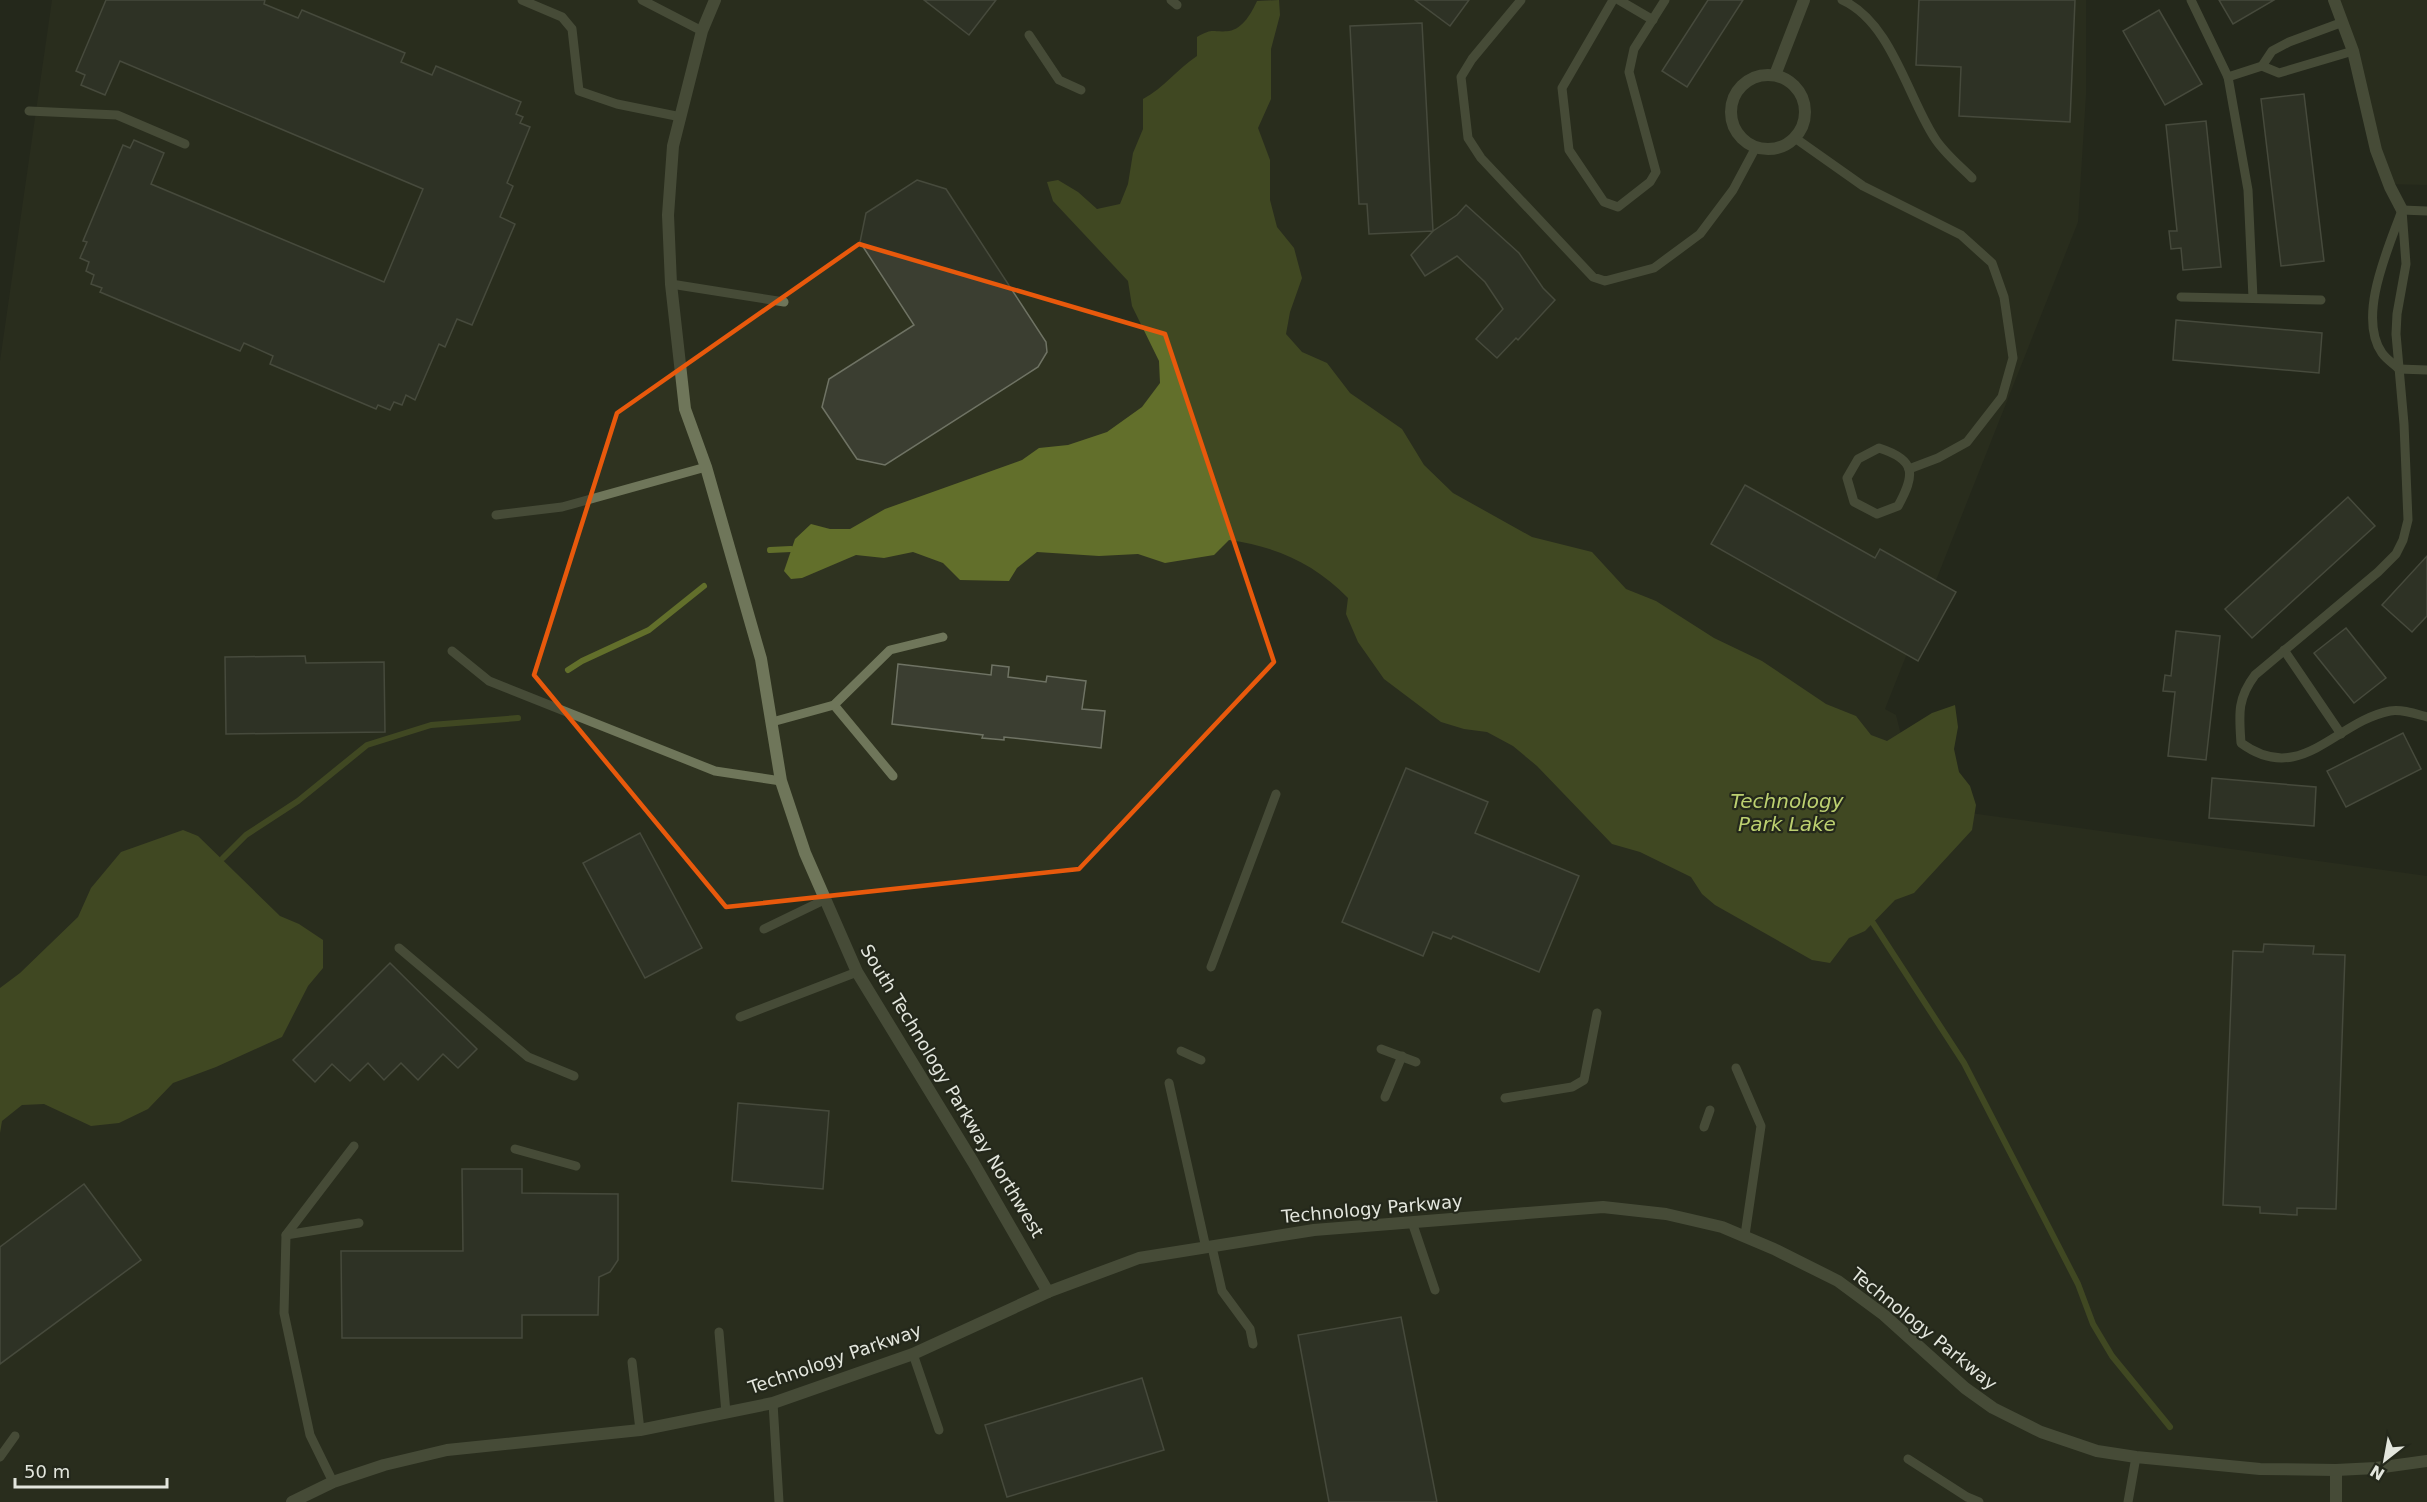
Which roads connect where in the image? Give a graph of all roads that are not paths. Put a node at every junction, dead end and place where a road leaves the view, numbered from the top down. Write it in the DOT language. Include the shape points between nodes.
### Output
graph roads {
  1 [pos="522,0"];
  2 [pos="642,0"];
  3 [pos="715,0"];
  4 [pos="1521,0"];
  5 [pos="1612,0"];
  6 [pos="1619,0"];
  7 [pos="1665,0"];
  8 [pos="1804,0"];
  9 [pos="1842,0"];
  10 [pos="2191,0"];
  11 [pos="2334,0"];
  12 [pos="1653,20"];
  13 [pos="2343,22"];
  14 [pos="702,31"];
  15 [pos="1029,35"];
  16 [pos="2353,51"];
  17 [pos="2262,66"];
  18 [pos="1775,75"];
  19 [pos="2228,76"];
  20 [pos="1082,90"];
  21 [pos="29,111"];
  22 [pos="681,117"];
  23 [pos="1795,138"];
  24 [pos="185,144"];
  25 [pos="1756,147"];
  26 [pos="1972,177"];
  27 [pos="2402,210"];
  28 [pos="2427,211"];
  29 [pos="671,284"];
  30 [pos="2181,297"];
  31 [pos="2253,298"];
  32 [pos="2321,300"];
  33 [pos="784,302"];
  34 [pos="2399,369"];
  35 [pos="2427,370"];
  36 [pos="706,467"];
  37 [pos="1909,469"];
  38 [pos="496,515"];
  39 [pos="943,637"];
  40 [pos="2284,650"];
  41 [pos="452,651"];
  42 [pos="834,705"];
  43 [pos="2427,717"];
  44 [pos="772,722"];
  45 [pos="2341,734"];
  46 [pos="893,776"];
  47 [pos="781,781"];
  48 [pos="1276,794"];
  49 [pos="824,900"];
  50 [pos="764,929"];
  51 [pos="399,948"];
  52 [pos="1211,967"];
  53 [pos="857,972"];
  54 [pos="1597,1013"];
  55 [pos="740,1017"];
  56 [pos="1381,1049"];
  57 [pos="1181,1052"];
  58 [pos="1402,1056"];
  59 [pos="1201,1060"];
  60 [pos="1416,1062"];
  61 [pos="1736,1068"];
  62 [pos="574,1076"];
  63 [pos="1169,1083"];
  64 [pos="1385,1097"];
  65 [pos="1505,1098"];
  66 [pos="1710,1110"];
  67 [pos="1704,1127"];
  68 [pos="354,1146"];
  69 [pos="514,1149"];
  70 [pos="576,1166"];
  71 [pos="1412,1222"];
  72 [pos="359,1223"];
  73 [pos="286,1235"];
  74 [pos="1745,1235"];
  75 [pos="1209,1247"];
  76 [pos="1435,1290"];
  77 [pos="1048,1292"];
  78 [pos="719,1332"];
  79 [pos="1253,1344"];
  80 [pos="913,1354"];
  81 [pos="632,1362"];
  82 [pos="773,1403"];
  83 [pos="726,1413"];
  84 [pos="640,1430"];
  85 [pos="939,1430"];
  86 [pos="15,1436"];
  87 [pos="0,1457"];
  88 [pos="2136,1457"];
  89 [pos="1908,1459"];
  90 [pos="2427,1461"];
  91 [pos="2336,1470"];
  92 [pos="333,1482"];
  93 [pos="292,1502"];
  94 [pos="779,1502"];
  95 [pos="1979,1502"];
  96 [pos="2128,1502"];
  97 [pos="2336,1502"];
  1 -- 22 [label="lane" via="562,17 572,29 579,91 617,104"];
  2 -- 14 [label="lane"];
  3 -- 14 [label="street, South Technology Parkway Northwest"];
  4 -- 25 [label="lane" via="1461,77 1468,138 1481,158 1593,276 1605,281 1654,268 1700,234 1734,190"];
  5 -- 12 [label="lane" via="1562,88 1569,150 1604,202 1618,207 1650,182 1656,172 1629,72 1634,49"];
  6 -- 12 [label="lane"];
  7 -- 12 [label="lane"];
  8 -- 18 [label="street"];
  9 -- 26 [label="lane" via="1866,18 1886,43 1934,138"];
  10 -- 19 [label="lane"];
  11 -- 13 [label="street"];
  13 -- 16 [label="street"];
  13 -- 17 [label="lane" via="2272,51"];
  14 -- 22 [label="street, South Technology Parkway Northwest"];
  15 -- 20 [label="lane" via="1059,80"];
  16 -- 17 [label="lane" via="2279,73"];
  16 -- 27 [label="street" via="2376,150"];
  17 -- 19 [label="lane"];
  18 -- 23 [label="street" via="1790,81 1801,93 1806,108"];
  18 -- 25 [label="street" via="1756,76 1741,86 1732,102 1732,121 1741,137"];
  19 -- 31 [label="lane" via="2248,190"];
  21 -- 24 [label="lane" via="117,115"];
  22 -- 29 [label="street, South Technology Parkway Northwest" via="673,146 668,215"];
  23 -- 25 [label="street" via="1784,146"];
  23 -- 37 [label="lane" via="1863,186 1961,235 1992,263 2004,297 2013,358 2002,397 1967,442"];
  27 -- 28 [label="lane"];
  27 -- 34 [label="lane" via="2406,264 2397,314"];
  27 -- 34 [label="lane" via="2386,253 2372,316 2382,353"];
  29 -- 33 [label="lane"];
  29 -- 36 [label="street, South Technology Parkway Northwest" via="685,409"];
  30 -- 31 [label="lane"];
  31 -- 32 [label="lane"];
  34 -- 35 [label="lane"];
  34 -- 40 [label="lane" via="2408,520 2403,540 2396,554 2378,572"];
  36 -- 38 [label="lane" via="562,507"];
  36 -- 44 [label="street, South Technology Parkway Northwest" via="761,659"];
  37 -- 37 [label="lane" via="1896,453 1878,448 1858,459 1847,478 1854,502 1877,514 1898,506 1910,483"];
  39 -- 42 [label="lane" via="890,650"];
  40 -- 45 [label="lane"];
  40 -- 45 [label="lane" via="2245,688 2239,704 2241,743 2255,754 2301,757"];
  41 -- 47 [label="lane" via="489,681 715,771"];
  42 -- 44 [label="lane"];
  42 -- 46 [label="lane"];
  43 -- 45 [label="lane" via="2391,710"];
  44 -- 47 [label="street, South Technology Parkway Northwest"];
  47 -- 49 [label="street, South Technology Parkway Northwest"];
  48 -- 52 [label="lane"];
  49 -- 50 [label="lane"];
  49 -- 53 [label="street, South Technology Parkway Northwest"];
  51 -- 62 [label="lane" via="528,1057"];
  53 -- 55 [label="lane"];
  53 -- 77 [label="street, South Technology Parkway Northwest" via="974,1162"];
  54 -- 65 [label="lane" via="1584,1080 1572,1087"];
  56 -- 58 [label="lane"];
  57 -- 59 [label="lane"];
  58 -- 60 [label="lane"];
  58 -- 64 [label="lane"];
  61 -- 74 [label="lane" via="1761,1126"];
  63 -- 75 [label="lane"];
  66 -- 67 [label="lane"];
  68 -- 73 [label="lane"];
  69 -- 70 [label="lane"];
  71 -- 74 [label="street, Technology Parkway" via="1603,1207 1666,1214"];
  71 -- 75 [label="street, Technology Parkway" via="1314,1230"];
  71 -- 76 [label="lane"];
  72 -- 73 [label="lane"];
  73 -- 92 [label="lane" via="284,1312 310,1435"];
  74 -- 88 [label="street, Technology Parkway" via="1838,1281 1993,1408 2041,1432 2097,1451"];
  75 -- 77 [label="street, Technology Parkway" via="1139,1258"];
  75 -- 79 [label="lane" via="1222,1291 1250,1329"];
  77 -- 80 [label="street, Technology Parkway"];
  78 -- 83 [label="lane"];
  80 -- 82 [label="street, Technology Parkway"];
  80 -- 85 [label="lane"];
  81 -- 84 [label="lane"];
  82 -- 83 [label="street, Technology Parkway"];
  82 -- 94 [label="lane"];
  83 -- 84 [label="street, Technology Parkway"];
  84 -- 92 [label="street, Technology Parkway" via="447,1450"];
  86 -- 87 [label="lane"];
  88 -- 91 [label="street, Technology Parkway" via="2260,1469"];
  88 -- 96 [label="lane"];
  89 -- 95 [label="lane"];
  90 -- 91 [label="street, Technology Parkway"];
  91 -- 97 [label="street"];
  92 -- 93 [label="street, Technology Parkway"];
}
